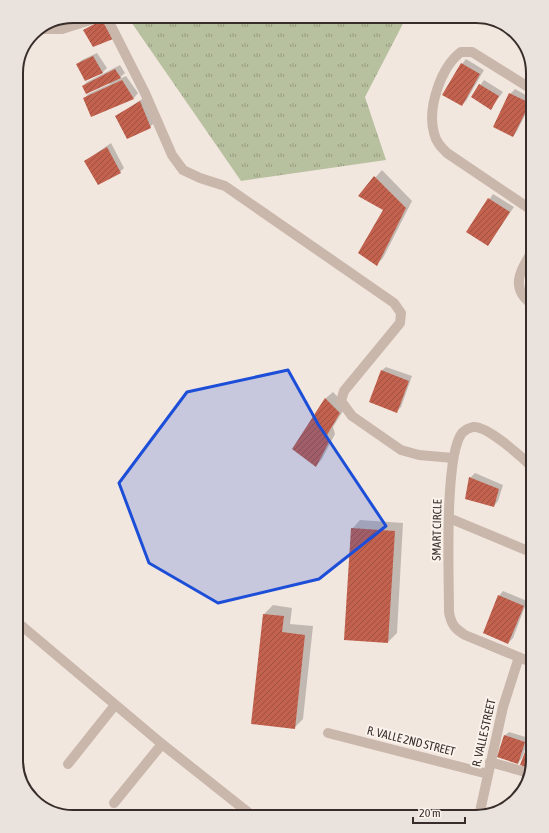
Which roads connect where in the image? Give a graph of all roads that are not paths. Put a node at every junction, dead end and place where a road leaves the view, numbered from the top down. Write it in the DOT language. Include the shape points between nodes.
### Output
graph roads {
  1 [pos="81,23"];
  2 [pos="110,23"];
  3 [pos="50,29"];
  4 [pos="526,86"];
  5 [pos="526,205"];
  6 [pos="526,261"];
  7 [pos="526,300"];
  8 [pos="453,458"];
  9 [pos="526,461"];
  10 [pos="449,518"];
  11 [pos="526,549"];
  12 [pos="23,627"];
  13 [pos="519,657"];
  14 [pos="526,660"];
  15 [pos="115,705"];
  16 [pos="328,733"];
  17 [pos="162,744"];
  18 [pos="490,762"];
  19 [pos="68,764"];
  20 [pos="524,773"];
  21 [pos="488,774"];
  22 [pos="114,803"];
  23 [pos="245,810"];
  24 [pos="480,810"];
  1 -- 3 [label="street" via="62,29"];
  2 -- 8 [label="street" via="172,155 183,170 225,186 394,303 401,313 400,323 344,391 341,401 352,416 401,450 419,455"];
  4 -- 5 [label="street" via="472,52 461,52 454,57 437,87 432,114 434,132 439,145 447,153"];
  6 -- 7 [label="street" via="522,268 519,290"];
  8 -- 9 [label="street, SMART CIRCLE" via="461,434 477,427"];
  8 -- 10 [label="street, SMART CIRCLE"];
  10 -- 11 [label="street"];
  10 -- 13 [label="street, SMART CIRCLE" via="451,623 465,635"];
  12 -- 15 [label="street"];
  13 -- 14 [label="street, SMART CIRCLE"];
  13 -- 18 [label="street, R. VALLE STREET" via="503,707"];
  15 -- 17 [label="street"];
  15 -- 19 [label="street"];
  16 -- 21 [label="street, R. VALLE 2ND STREET"];
  17 -- 22 [label="street"];
  17 -- 23 [label="street"];
  18 -- 20 [label="street"];
  18 -- 21 [label="street, R. VALLE STREET"];
  21 -- 24 [label="street, R. VALLE STREET"];
}
